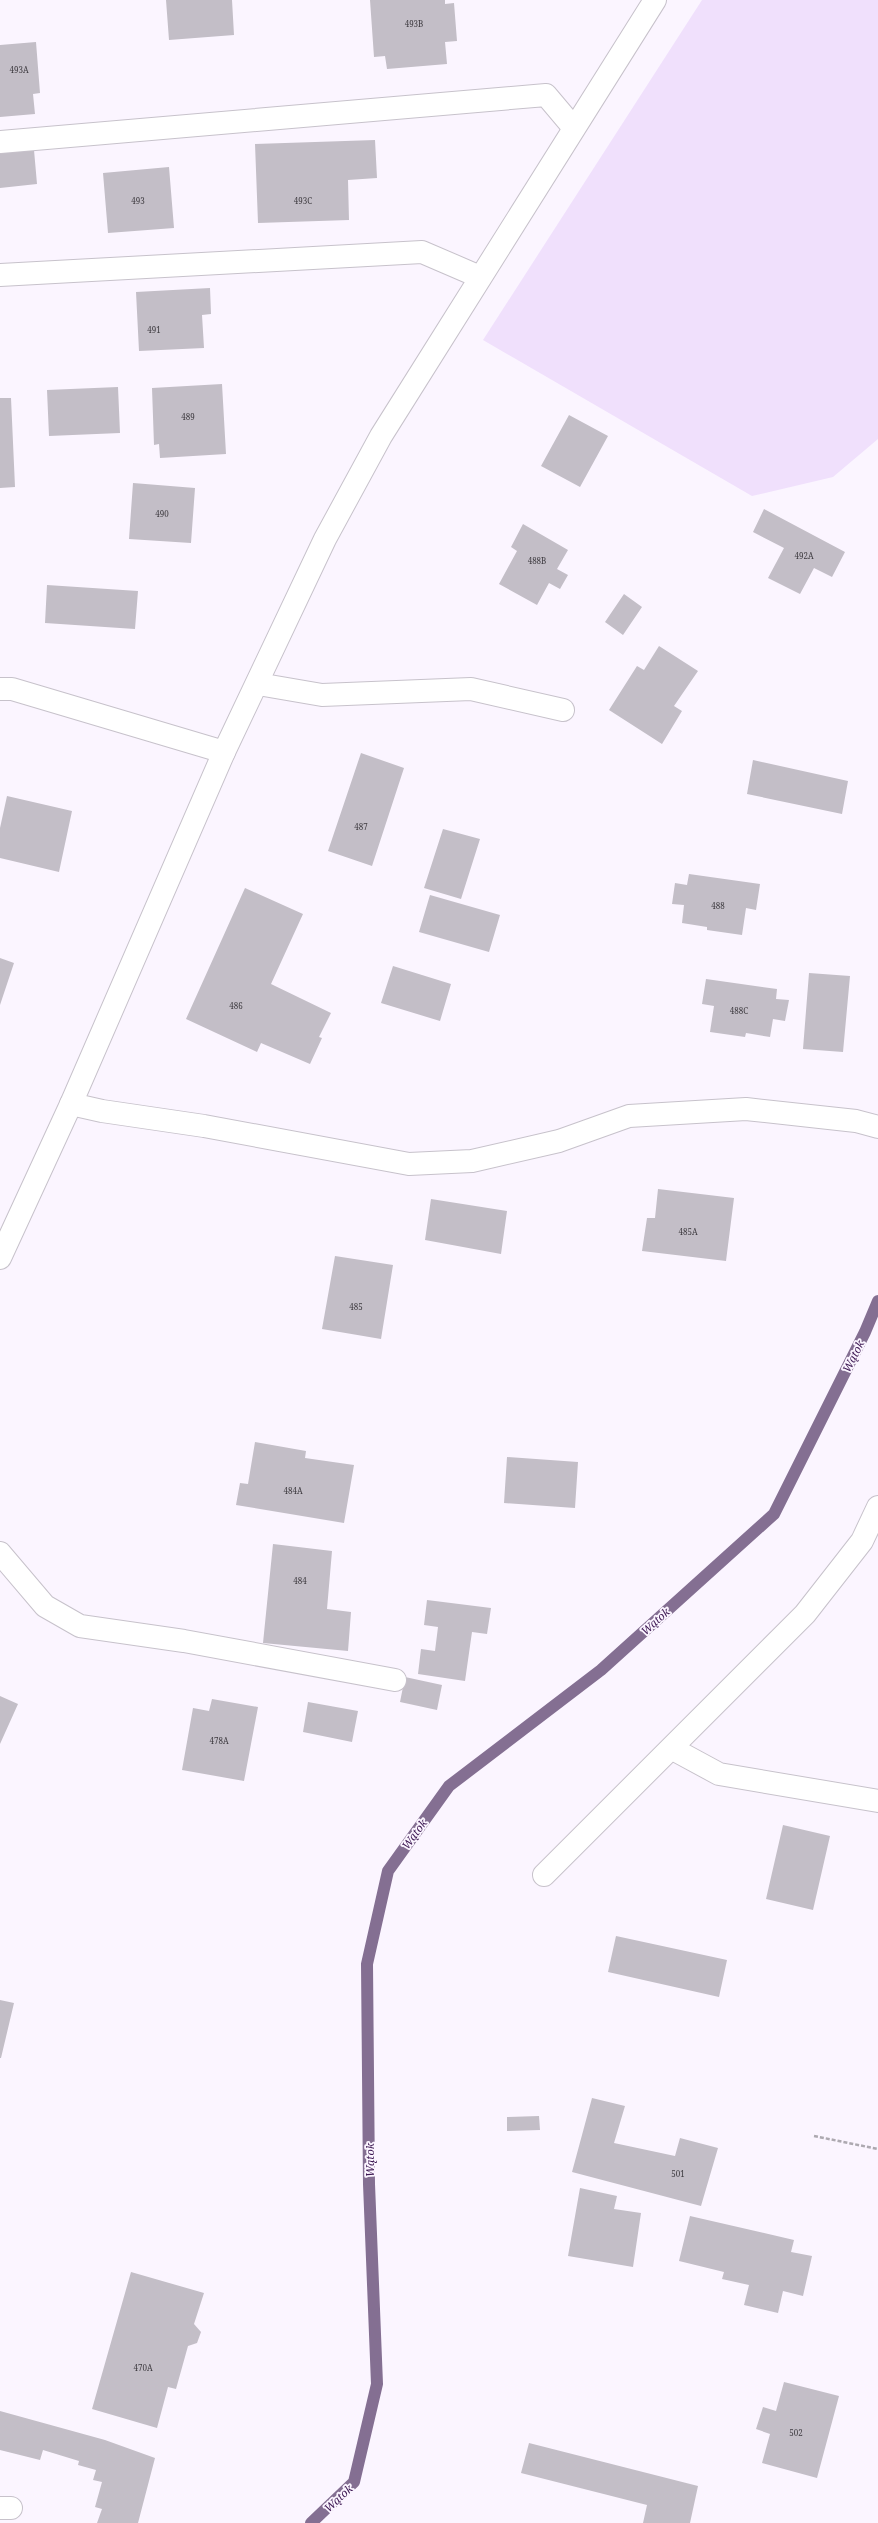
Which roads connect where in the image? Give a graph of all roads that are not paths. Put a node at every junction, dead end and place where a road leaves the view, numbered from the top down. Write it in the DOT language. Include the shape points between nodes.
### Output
graph roads {
  1 [pos="655,0"];
  2 [pos="573,127"];
  3 [pos="0,142"];
  4 [pos="0,275"];
  5 [pos="480,277"];
  6 [pos="258,684"];
  7 [pos="0,689"];
  8 [pos="563,710"];
  9 [pos="224,752"];
  10 [pos="71,1104"];
  11 [pos="873,1126"];
  12 [pos="0,1258"];
  13 [pos="878,1507"];
  14 [pos="0,1553"];
  15 [pos="395,1680"];
  16 [pos="671,1748"];
  17 [pos="878,1801"];
  18 [pos="544,1875"];
  1 -- 2 [label="street"];
  2 -- 3 [label="street" via="546,96"];
  2 -- 5 [label="street"];
  4 -- 5 [label="street" via="422,252"];
  5 -- 6 [label="street" via="381,436 325,540"];
  6 -- 8 [label="street" via="322,694 471,689"];
  6 -- 9 [label="street"];
  7 -- 9 [label="street" via="12,689"];
  9 -- 10 [label="street"];
  10 -- 11 [label="street" via="102,1112 204,1126 409,1164 472,1162 559,1141 629,1116 746,1109"];
  10 -- 12 [label="street"];
  13 -- 16 [label="street" via="862,1541 804,1614"];
  14 -- 15 [label="street" via="45,1606 80,1626 184,1641"];
  16 -- 17 [label="street" via="719,1774"];
  16 -- 18 [label="street"];
}
